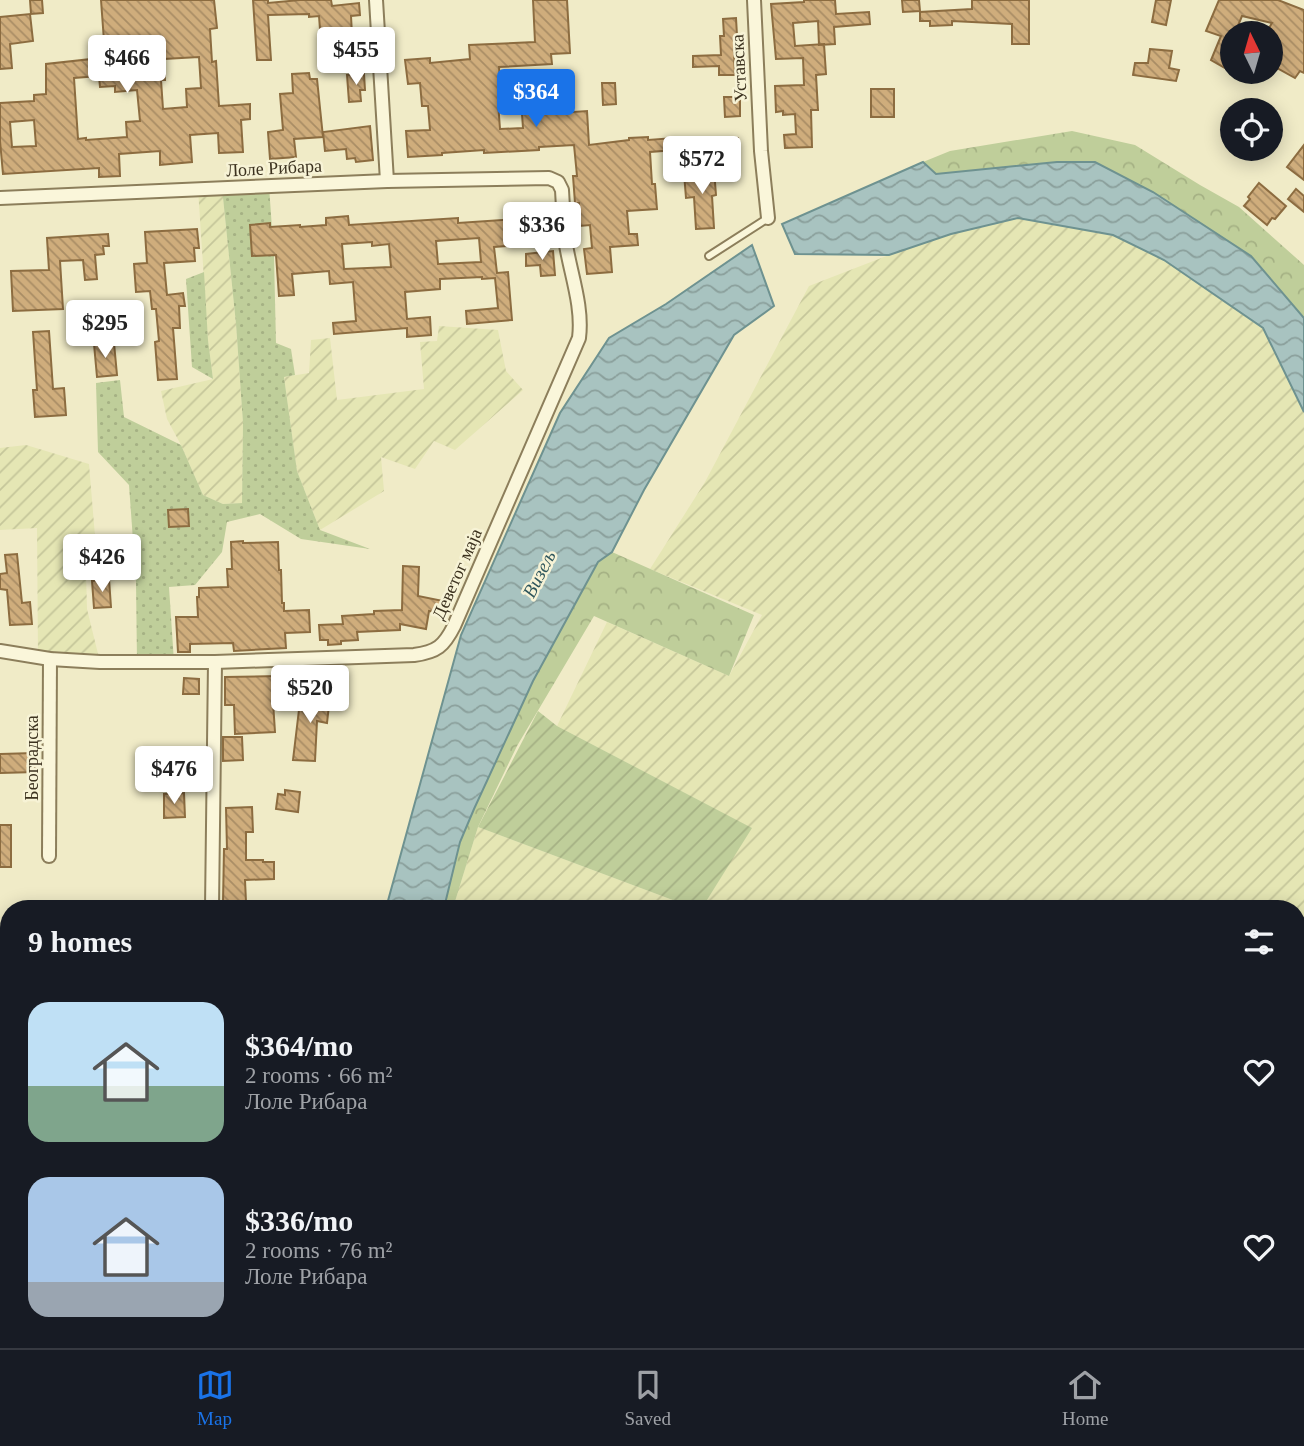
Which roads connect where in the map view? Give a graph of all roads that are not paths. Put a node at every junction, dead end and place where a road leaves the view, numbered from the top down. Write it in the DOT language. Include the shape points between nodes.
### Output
graph roads {
  1 [pos="376,0"];
  2 [pos="754,0"];
  3 [pos="387,181"];
  4 [pos="0,198"];
  5 [pos="768,218"];
  6 [pos="709,256"];
  7 [pos="579,338"];
  8 [pos="0,651"];
  9 [pos="50,659"];
  10 [pos="215,662"];
  11 [pos="49,856"];
  12 [pos="212,900"];
  1 -- 3 [label="street"];
  2 -- 5 [label="street, Уставска"];
  3 -- 4 [label="street, Лоле Рибара"];
  3 -- 7 [label="street, Лоле Рибара" via="549,178 558,182"];
  5 -- 6 [label="lane"];
  7 -- 10 [label="street, Деветог маја" via="443,644 414,655"];
  8 -- 9 [label="street, Деветог маја"];
  9 -- 10 [label="street, Деветог маја"];
  9 -- 11 [label="street, Београдска"];
  10 -- 12 [label="street"];
}
